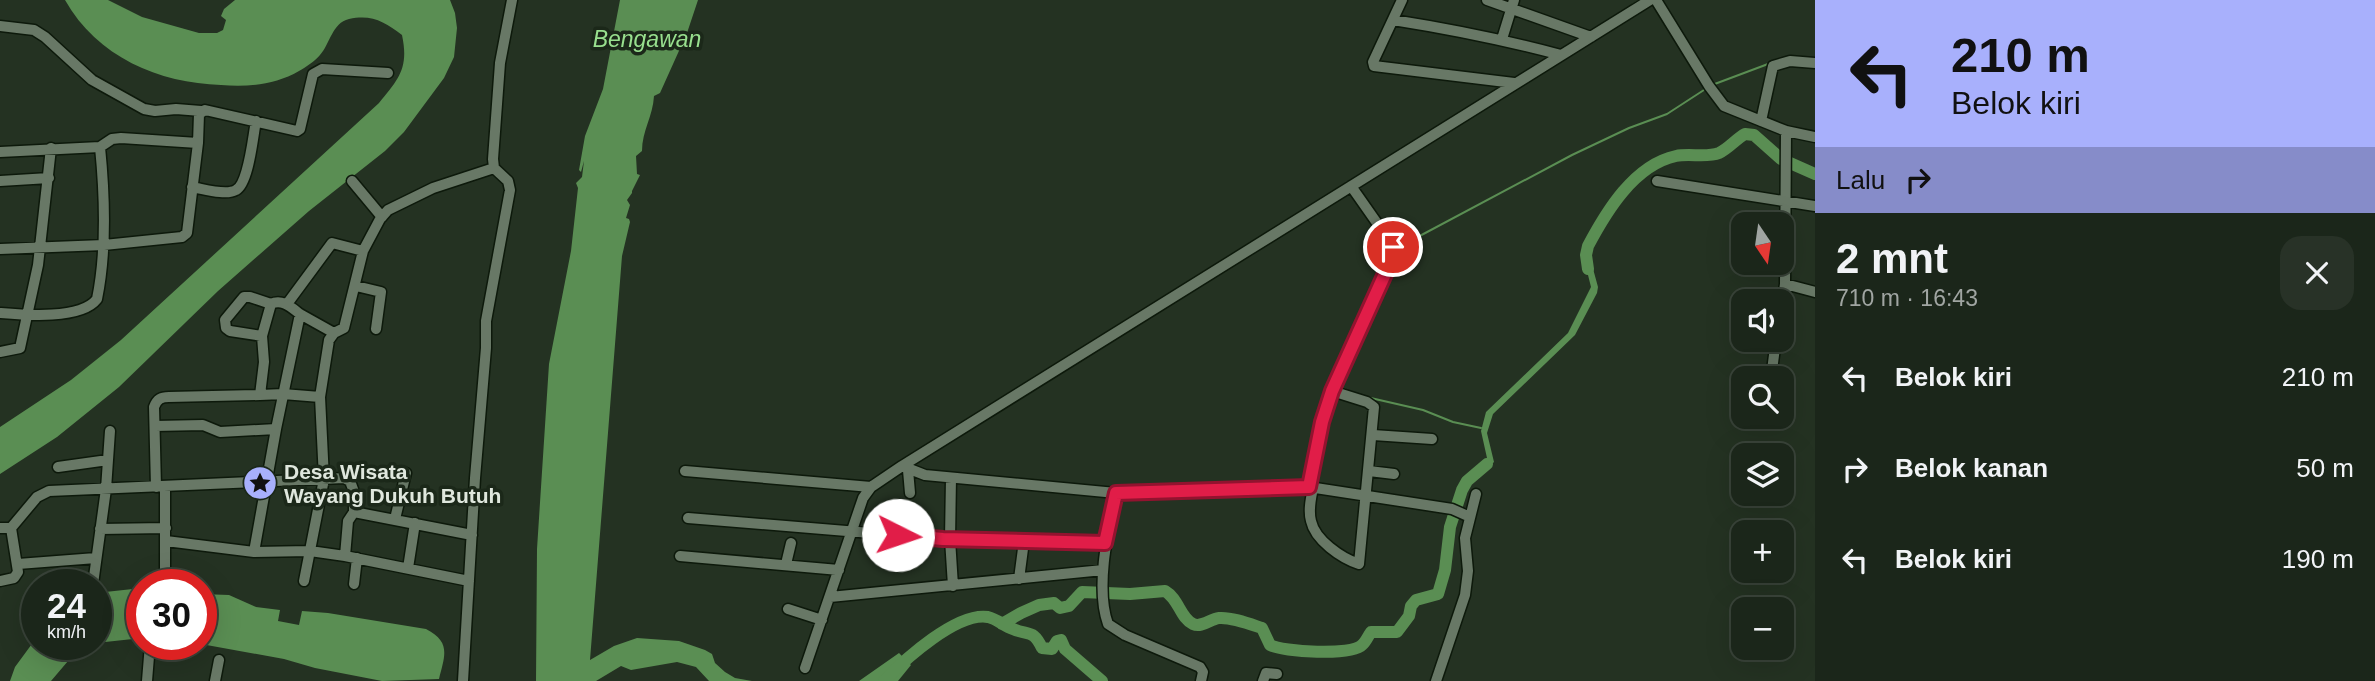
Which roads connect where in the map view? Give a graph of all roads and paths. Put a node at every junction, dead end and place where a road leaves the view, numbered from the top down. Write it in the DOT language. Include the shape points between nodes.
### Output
graph roads {
  1 [pos="512,0"];
  2 [pos="1402,0"];
  3 [pos="1487,0"];
  4 [pos="1650,0"];
  5 [pos="1656,0"];
  6 [pos="1513,4"];
  7 [pos="1393,20"];
  8 [pos="0,26"];
  9 [pos="1591,37"];
  10 [pos="1502,39"];
  11 [pos="1561,55"];
  12 [pos="1815,63"];
  13 [pos="388,74"];
  14 [pos="1515,83"];
  15 [pos="201,111"];
  16 [pos="256,121"];
  17 [pos="1760,121"];
  18 [pos="1786,131"];
  19 [pos="1815,137"];
  20 [pos="198,142"];
  21 [pos="100,147"];
  22 [pos="51,148"];
  23 [pos="0,152"];
  24 [pos="494,168"];
  25 [pos="49,178"];
  26 [pos="0,181"];
  27 [pos="352,181"];
  28 [pos="1657,181"];
  29 [pos="1351,186"];
  30 [pos="192,187"];
  31 [pos="1786,200"];
  32 [pos="1815,206"];
  33 [pos="382,217"];
  34 [pos="104,245"];
  35 [pos="40,248"];
  36 [pos="0,249"];
  37 [pos="363,251"];
  38 [pos="1784,284"];
  39 [pos="356,286"];
  40 [pos="1784,289"];
  41 [pos="1815,292"];
  42 [pos="271,303"];
  43 [pos="287,304"];
  44 [pos="0,313"];
  45 [pos="300,314"];
  46 [pos="26,316"];
  47 [pos="376,329"];
  48 [pos="334,332"];
  49 [pos="262,336"];
  50 [pos="0,352"];
  51 [pos="1334,392"];
  52 [pos="283,394"];
  53 [pos="260,395"];
  54 [pos="320,397"];
  55 [pos="155,426"];
  56 [pos="276,429"];
  57 [pos="110,431"];
  58 [pos="1373,435"];
  59 [pos="1432,439"];
  60 [pos="108,460"];
  61 [pos="58,467"];
  62 [pos="905,468"];
  63 [pos="685,471"];
  64 [pos="1368,471"];
  65 [pos="406,473"];
  66 [pos="1394,474"];
  67 [pos="951,478"];
  68 [pos="324,479"];
  69 [pos="266,481"];
  70 [pos="160,486"];
  71 [pos="871,487"];
  72 [pos="1311,487"];
  73 [pos="106,489"];
  74 [pos="910,493"];
  75 [pos="1116,493"];
  76 [pos="1476,494"];
  77 [pos="1366,495"];
  78 [pos="354,512"];
  79 [pos="1467,516"];
  80 [pos="688,518"];
  81 [pos="395,519"];
  82 [pos="415,523"];
  83 [pos="5,528"];
  84 [pos="100,528"];
  85 [pos="166,528"];
  86 [pos="852,532"];
  87 [pos="472,535"];
  88 [pos="950,539"];
  89 [pos="166,541"];
  90 [pos="1024,541"];
  91 [pos="791,543"];
  92 [pos="1105,543"];
  93 [pos="310,551"];
  94 [pos="254,552"];
  95 [pos="345,556"];
  96 [pos="680,556"];
  97 [pos="96,558"];
  98 [pos="357,558"];
  99 [pos="18,564"];
  100 [pos="786,564"];
  101 [pos="408,568"];
  102 [pos="95,569"];
  103 [pos="165,569"];
  104 [pos="839,570"];
  105 [pos="1104,570"];
  106 [pos="1019,579"];
  107 [pos="0,581"];
  108 [pos="304,581"];
  109 [pos="469,581"];
  110 [pos="354,584"];
  111 [pos="953,586"];
  112 [pos="830,597"];
  113 [pos="788,609"];
  114 [pos="822,620"];
  115 [pos="149,660"];
  116 [pos="219,660"];
  117 [pos="805,668"];
  118 [pos="1277,674"];
  119 [pos="147,681"];
  120 [pos="215,681"];
  121 [pos="463,681"];
  122 [pos="1201,681"];
  123 [pos="1263,681"];
  124 [pos="1436,681"];
  1 -- 24 [label="street" via="499,75"];
  2 -- 7 [label="street"];
  3 -- 6 [label="street"];
  4 -- 9 [label="street"];
  5 -- 17 [label="street" via="1724,106"];
  6 -- 9 [label="street"];
  6 -- 10 [label="street"];
  7 -- 10 [label="street"];
  7 -- 14 [label="street" via="1373,62 1375,67"];
  8 -- 15 [label="street" via="34,30 79,71 144,109"];
  9 -- 11 [label="street"];
  10 -- 11 [label="street"];
  11 -- 14 [label="street"];
  12 -- 17 [label="street" via="1790,61 1773,66"];
  13 -- 16 [label="street" via="322,69 313,74 300,129"];
  14 -- 29 [label="street"];
  15 -- 16 [label="street"];
  15 -- 20 [label="street"];
  16 -- 30 [label="street" via="241,185 228,192"];
  17 -- 18 [label="street"];
  18 -- 19 [label="street"];
  18 -- 31 [label="street"];
  20 -- 21 [label="street" via="121,138"];
  20 -- 30 [label="street"];
  21 -- 22 [label="street"];
  21 -- 34 [label="street"];
  22 -- 23 [label="street"];
  22 -- 25 [label="street"];
  24 -- 33 [label="street" via="420,193"];
  24 -- 87 [label="street" via="508,181 510,190 486,321"];
  25 -- 26 [label="street"];
  25 -- 35 [label="street"];
  27 -- 33 [label="street"];
  28 -- 31 [label="street"];
  29 -- 51 [label="street" via="1394,254"];
  29 -- 62 [label="street"];
  30 -- 34 [label="street" via="185,235"];
  31 -- 32 [label="street"];
  31 -- 38 [label="street"];
  33 -- 37 [label="street"];
  34 -- 35 [label="street"];
  34 -- 46 [label="street" via="93,305"];
  35 -- 36 [label="street"];
  35 -- 46 [label="street"];
  37 -- 39 [label="street"];
  37 -- 43 [label="street" via="332,243"];
  38 -- 40 [label="street"];
  38 -- 41 [label="street"];
  39 -- 47 [label="street" via="381,292"];
  39 -- 48 [label="street" via="347,323"];
  42 -- 43 [label="street"];
  42 -- 49 [label="street"];
  42 -- 49 [label="street" via="244,297 225,320 230,331"];
  43 -- 45 [label="street"];
  44 -- 46 [label="street"];
  45 -- 48 [label="street"];
  45 -- 52 [label="street"];
  46 -- 50 [label="street" via="20,348"];
  48 -- 54 [label="street"];
  49 -- 53 [label="street"];
  51 -- 58 [label="street" via="1374,407"];
  51 -- 72 [label="street" via="1322,422"];
  52 -- 53 [label="street"];
  52 -- 54 [label="street"];
  52 -- 56 [label="street"];
  53 -- 55 [label="street" via="162,397 154,407"];
  54 -- 68 [label="street"];
  55 -- 56 [label="street" via="203,425 220,432"];
  55 -- 70 [label="street"];
  56 -- 69 [label="street"];
  57 -- 60 [label="street"];
  58 -- 59 [label="street"];
  58 -- 64 [label="street"];
  60 -- 61 [label="street"];
  60 -- 73 [label="street"];
  62 -- 67 [label="street"];
  62 -- 71 [label="street"];
  62 -- 74 [label="street"];
  63 -- 71 [label="street"];
  64 -- 66 [label="street"];
  64 -- 77 [label="street"];
  65 -- 81 [label="street"];
  67 -- 75 [label="street"];
  67 -- 88 [label="street"];
  68 -- 69 [label="street"];
  68 -- 78 [label="street" via="350,481"];
  68 -- 93 [label="street"];
  69 -- 70 [label="street"];
  69 -- 94 [label="street"];
  70 -- 73 [label="street"];
  70 -- 85 [label="street"];
  71 -- 86 [label="street"];
  72 -- 75 [label="street"];
  72 -- 77 [label="street"];
  72 -- 77 [label="street" via="1313,529 1330,547 1359,564"];
  73 -- 83 [label="street" via="43,493"];
  73 -- 84 [label="street"];
  75 -- 92 [label="street"];
  76 -- 79 [label="street"];
  77 -- 79 [label="street" via="1451,509"];
  78 -- 81 [label="street"];
  78 -- 95 [label="street" via="348,522"];
  79 -- 124 [label="street" via="1465,595"];
  80 -- 86 [label="street"];
  81 -- 82 [label="street"];
  82 -- 87 [label="street"];
  82 -- 101 [label="street"];
  83 -- 99 [label="street"];
  84 -- 85 [label="street"];
  84 -- 97 [label="street"];
  85 -- 89 [label="street"];
  86 -- 88 [label="street"];
  86 -- 104 [label="street"];
  87 -- 109 [label="street"];
  88 -- 90 [label="street"];
  88 -- 111 [label="street"];
  89 -- 94 [label="street"];
  89 -- 103 [label="street"];
  90 -- 92 [label="street"];
  90 -- 106 [label="street"];
  91 -- 100 [label="street"];
  92 -- 105 [label="street"];
  93 -- 94 [label="street"];
  93 -- 95 [label="street"];
  93 -- 108 [label="street"];
  95 -- 98 [label="street"];
  96 -- 100 [label="street"];
  97 -- 99 [label="street"];
  97 -- 102 [label="street"];
  98 -- 101 [label="street"];
  98 -- 110 [label="street"];
  99 -- 107 [label="street" via="16,575"];
  100 -- 104 [label="street"];
  101 -- 109 [label="street"];
  104 -- 112 [label="street"];
  105 -- 106 [label="street"];
  105 -- 122 [label="street" via="1105,616 1110,627 1200,667"];
  106 -- 111 [label="street"];
  109 -- 121 [label="street"];
  111 -- 112 [label="street"];
  112 -- 114 [label="street"];
  113 -- 114 [label="street"];
  114 -- 117 [label="street"];
  115 -- 119 [label="street"];
  116 -- 120 [label="street"];
  118 -- 123 [label="street" via="1266,673"];
}
